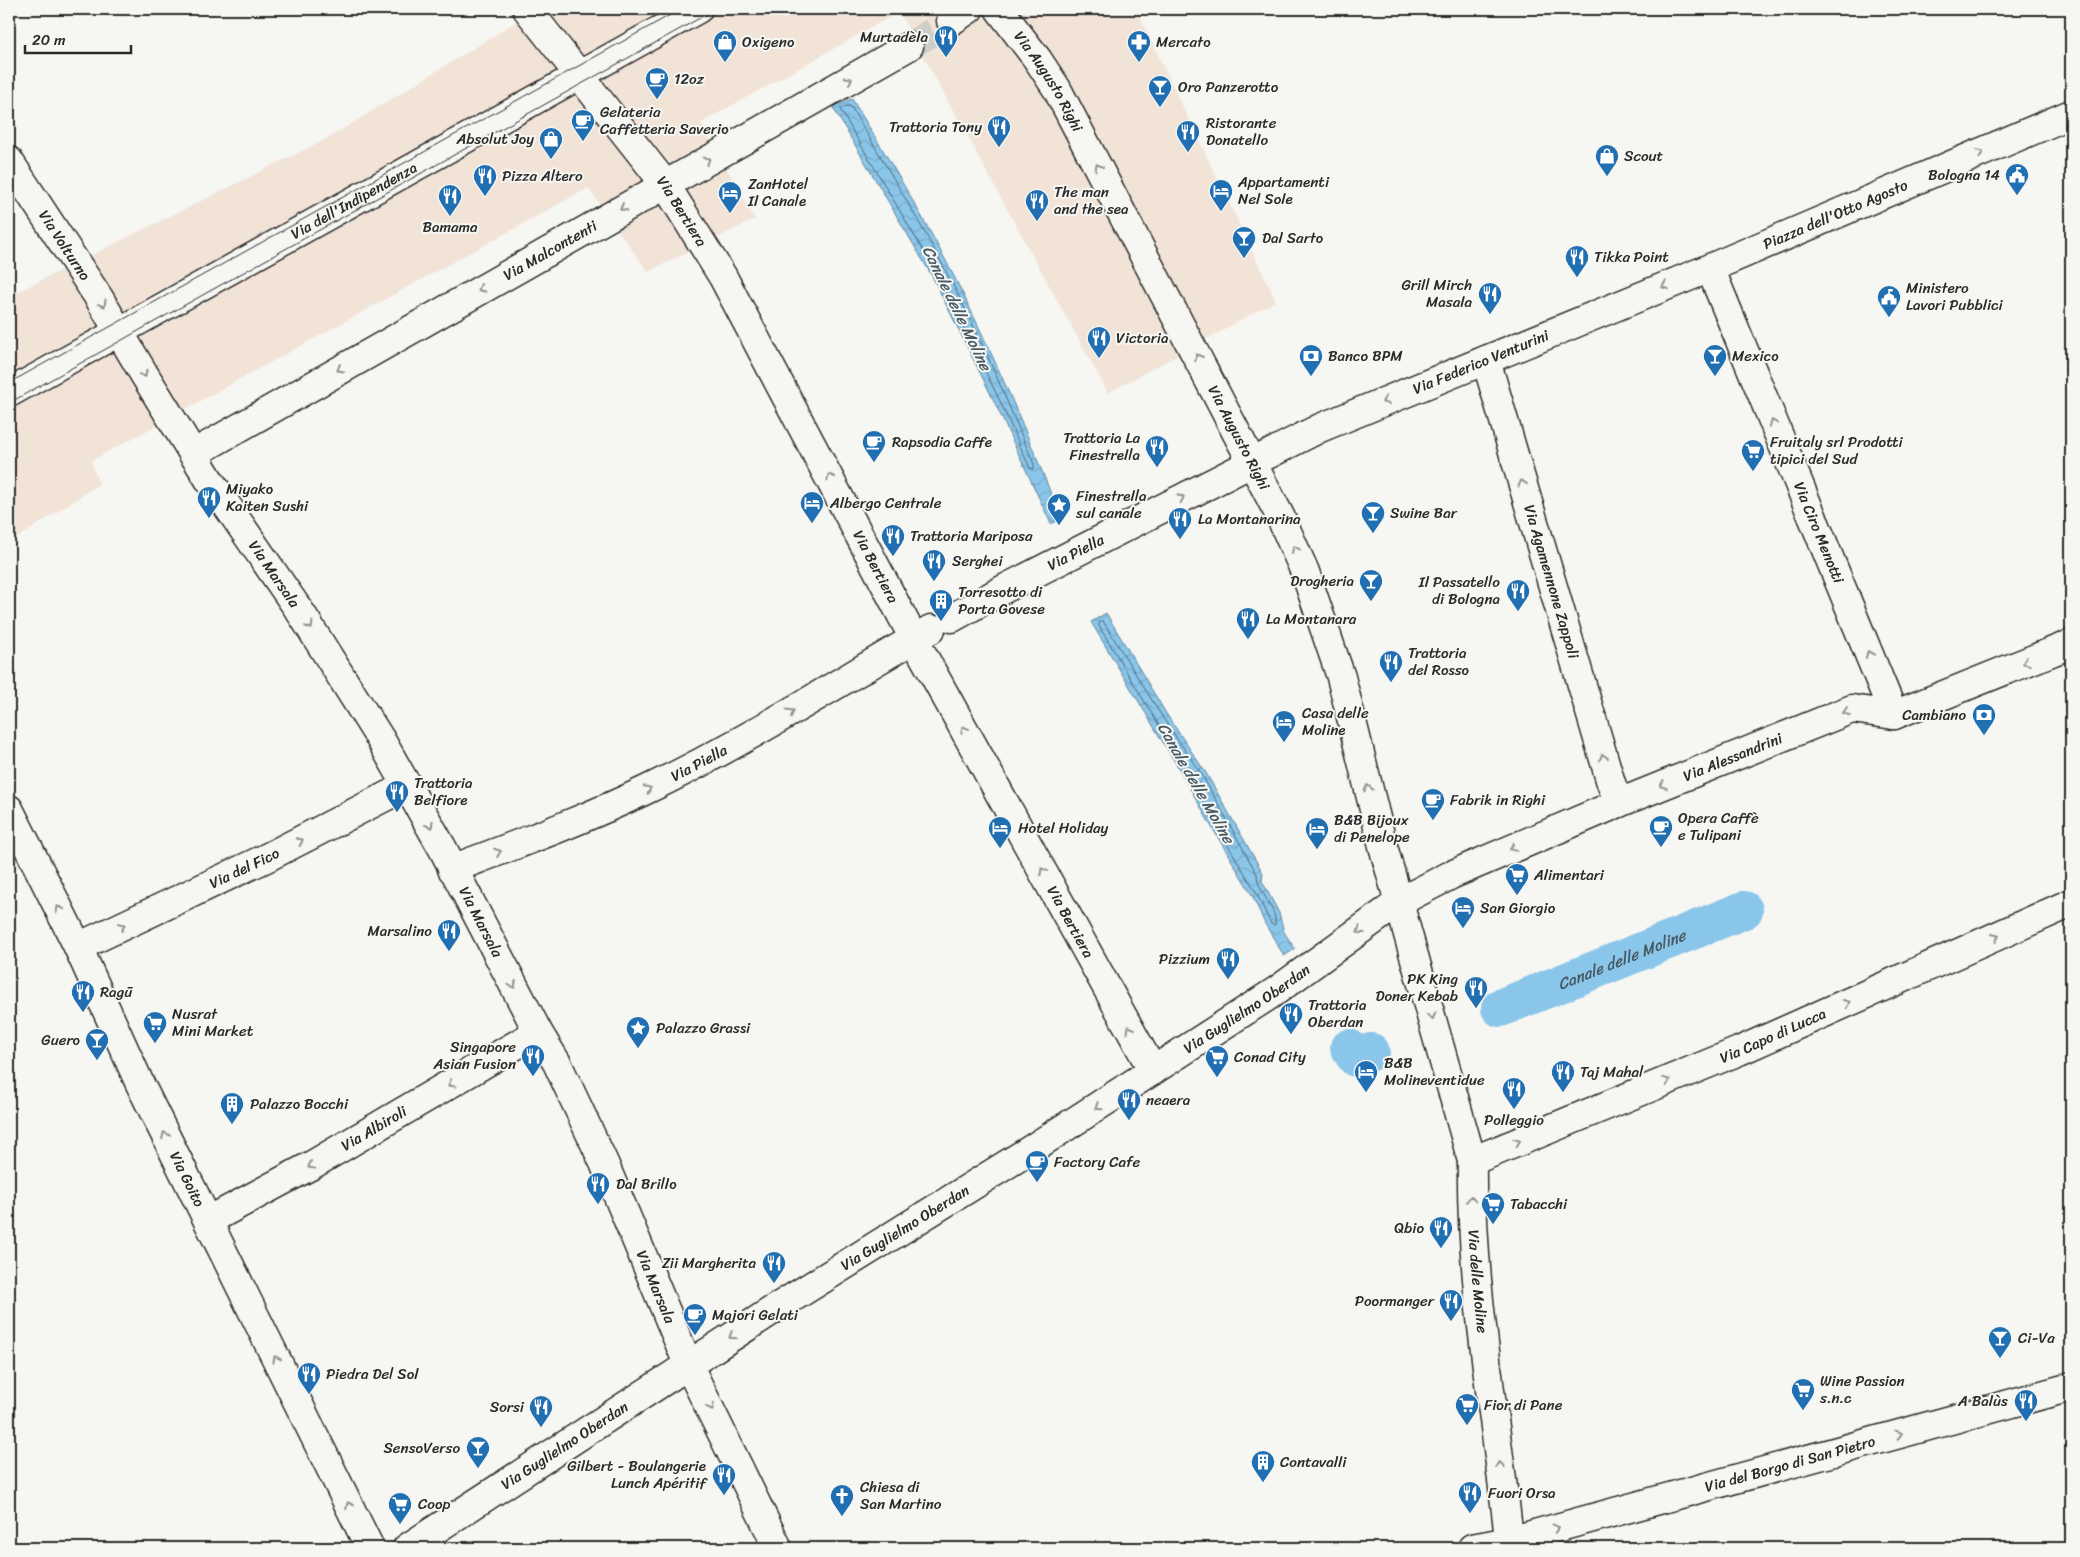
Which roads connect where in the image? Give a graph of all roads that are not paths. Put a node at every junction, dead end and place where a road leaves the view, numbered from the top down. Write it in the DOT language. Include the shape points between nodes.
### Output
graph roads {
  1 [pos="527,9"];
  2 [pos="698,9"];
  3 [pos="999,9"];
  4 [pos="909,46"];
  5 [pos="579,75"];
  6 [pos="2071,114"];
  7 [pos="9,161"];
  8 [pos="665,184"];
  9 [pos="1710,268"];
  10 [pos="119,332"];
  11 [pos="1486,360"];
  12 [pos="9,393"];
  13 [pos="193,454"];
  14 [pos="1253,462"];
  15 [pos="932,629"];
  16 [pos="2071,644"];
  17 [pos="1894,715"];
  18 [pos="408,785"];
  19 [pos="1619,803"];
  20 [pos="9,809"];
  21 [pos="452,869"];
  22 [pos="1399,902"];
  23 [pos="2071,903"];
  24 [pos="78,947"];
  25 [pos="538,1032"];
  26 [pos="1153,1071"];
  27 [pos="1472,1161"];
  28 [pos="208,1221"];
  29 [pos="688,1364"];
  30 [pos="2071,1387"];
  31 [pos="1510,1545"];
  32 [pos="370,1548"];
  33 [pos="407,1548"];
  34 [pos="778,1548"];
  35 [pos="1472,1548"];
  1 -- 5 [label="street, Via Bertiera"];
  2 -- 5 [label="street, Via dell'Indipendenza"];
  14 -- 3 [label="street, Via Augusto Righi, one-way" via="1057,89"];
  8 -- 4 [label="street, Via Malcontenti, one-way"];
  5 -- 8 [label="street, Via Bertiera"];
  5 -- 10 [label="street, Via dell'Indipendenza"];
  9 -- 6 [label="street, Piazza dell'Otto Agosto, one-way"];
  7 -- 10 [label="street, Via Volturno, one-way"];
  8 -- 13 [label="street, Via Malcontenti, one-way"];
  15 -- 8 [label="street, Via Bertiera, one-way"];
  9 -- 11 [label="street, Via Federico Venturini, one-way"];
  17 -- 9 [label="street, Via Ciro Menotti, one-way"];
  10 -- 12 [label="street, Via dell'Indipendenza"];
  10 -- 13 [label="street, Via Marsala, one-way"];
  11 -- 14 [label="street, Via Federico Venturini, one-way" via="1320,428"];
  19 -- 11 [label="street, Via Agamennone Zappoli, one-way"];
  13 -- 18 [label="street, Via Marsala, one-way" via="303,616"];
  15 -- 14 [label="street, Via Piella, one-way"];
  22 -- 14 [label="street, Via Augusto Righi, one-way" via="1324,623 1305,572"];
  21 -- 15 [label="street, Via Piella, one-way" via="586,819 650,789"];
  26 -- 15 [label="street, Via Bertiera, one-way"];
  16 -- 17 [label="street, Via Alessandrini, one-way"];
  17 -- 19 [label="street, Via Alessandrini, one-way" via="1852,709"];
  18 -- 21 [label="street, Via Marsala, one-way"];
  24 -- 18 [label="street, Via del Fico, one-way" via="268,857"];
  19 -- 22 [label="street, Via Alessandrini, one-way" via="1451,875"];
  24 -- 20 [label="street, Via Goito, one-way"];
  21 -- 25 [label="street, Via Marsala, one-way"];
  22 -- 26 [label="street, Via Guglielmo Oberdan, one-way" via="1276,991"];
  22 -- 27 [label="street, Via delle Moline, one-way"];
  27 -- 23 [label="street, Via Capo di Lucca, one-way" via="1739,1051"];
  28 -- 24 [label="street, Via Goito, one-way" via="140,1084"];
  25 -- 28 [label="street, Via Albiroli, one-way" via="312,1165"];
  25 -- 29 [label="street, Via Marsala" via="557,1063 604,1163"];
  26 -- 29 [label="street, Via Guglielmo Oberdan, one-way"];
  31 -- 27 [label="street, Via delle Moline, one-way" via="1475,1273"];
  32 -- 28 [label="street, Via Goito, one-way"];
  29 -- 33 [label="street, Via Guglielmo Oberdan"];
  29 -- 34 [label="street, Via Marsala, one-way"];
  31 -- 30 [label="street, Via del Borgo di San Pietro, one-way"];
  31 -- 35 [label="street, Via del Borgo di San Pietro"];
}
